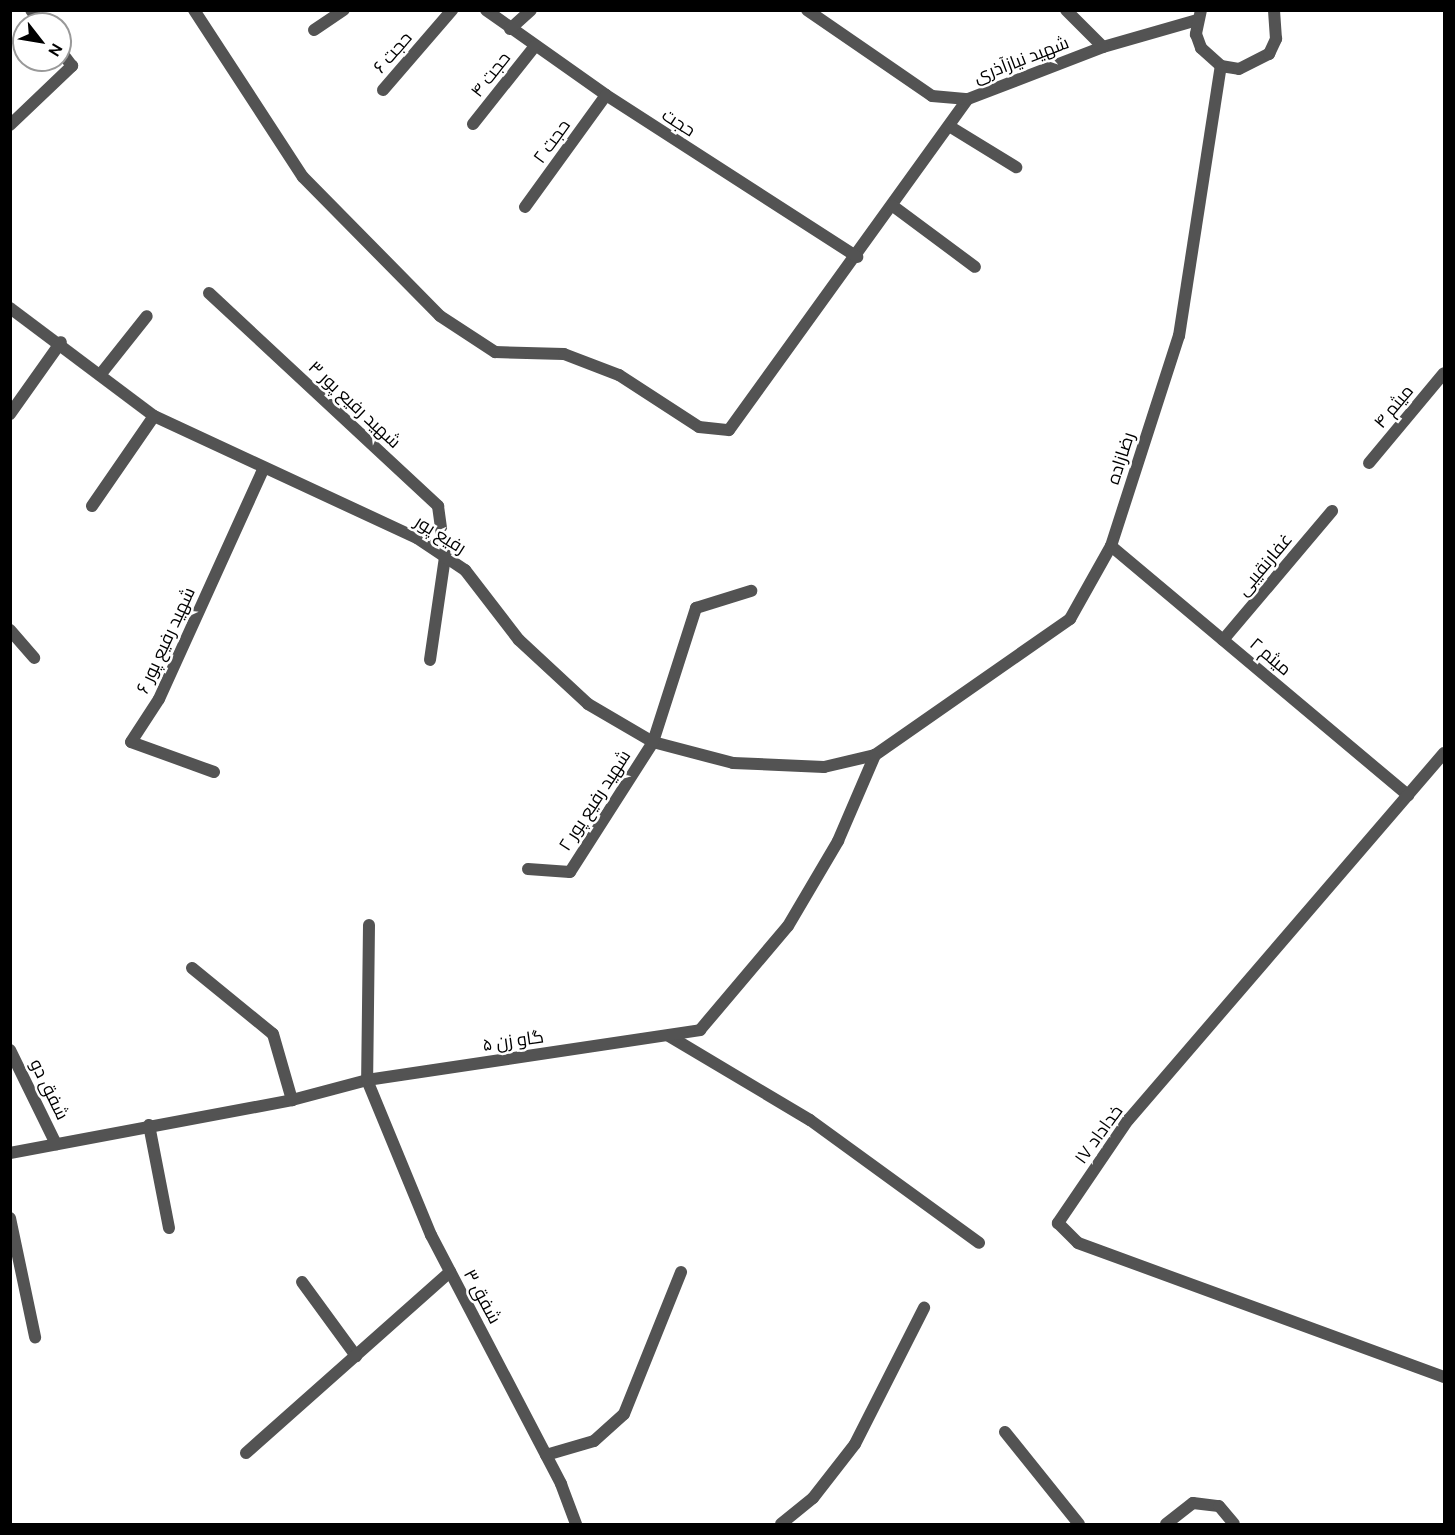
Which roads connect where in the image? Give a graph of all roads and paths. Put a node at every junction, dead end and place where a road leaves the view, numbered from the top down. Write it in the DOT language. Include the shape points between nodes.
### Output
graph roads {
  1 [pos="194,10"];
  2 [pos="344,10"];
  3 [pos="452,10"];
  4 [pos="486,10"];
  5 [pos="531,10"];
  6 [pos="807,10"];
  7 [pos="1066,10"];
  8 [pos="1274,10"];
  9 [pos="1199,15"];
  10 [pos="510,29"];
  11 [pos="314,30"];
  12 [pos="535,46"];
  13 [pos="1103,47"];
  14 [pos="1221,66"];
  15 [pos="66,72"];
  16 [pos="383,90"];
  17 [pos="606,95"];
  18 [pos="968,99"];
  19 [pos="473,124"];
  20 [pos="10,125"];
  21 [pos="949,126"];
  22 [pos="1016,167"];
  23 [pos="893,206"];
  24 [pos="525,207"];
  25 [pos="857,257"];
  26 [pos="975,267"];
  27 [pos="209,294"];
  28 [pos="10,308"];
  29 [pos="147,316"];
  30 [pos="62,342"];
  31 [pos="1444,373"];
  32 [pos="100,375"];
  33 [pos="10,414"];
  34 [pos="154,416"];
  35 [pos="1369,463"];
  36 [pos="263,470"];
  37 [pos="92,506"];
  38 [pos="1332,511"];
  39 [pos="1111,546"];
  40 [pos="446,557"];
  41 [pos="750,591"];
  42 [pos="10,630"];
  43 [pos="1223,640"];
  44 [pos="34,657"];
  45 [pos="429,660"];
  46 [pos="653,742"];
  47 [pos="1444,753"];
  48 [pos="875,755"];
  49 [pos="214,771"];
  50 [pos="1408,795"];
  51 [pos="528,869"];
  52 [pos="369,924"];
  53 [pos="192,968"];
  54 [pos="669,1036"];
  55 [pos="10,1050"];
  56 [pos="367,1080"];
  57 [pos="292,1100"];
  58 [pos="149,1125"];
  59 [pos="56,1144"];
  60 [pos="10,1153"];
  61 [pos="10,1218"];
  62 [pos="169,1227"];
  63 [pos="979,1244"];
  64 [pos="450,1272"];
  65 [pos="681,1272"];
  66 [pos="303,1282"];
  67 [pos="924,1308"];
  68 [pos="35,1337"];
  69 [pos="356,1356"];
  70 [pos="1444,1377"];
  71 [pos="1005,1432"];
  72 [pos="246,1453"];
  73 [pos="546,1455"];
  74 [pos="576,1524"];
  75 [pos="781,1524"];
  76 [pos="1079,1524"];
  77 [pos="1166,1524"];
  78 [pos="1234,1524"];
  1 -- 25 [label="street" via="303,177 440,316 495,352 564,354 619,375 699,427 729,430"];
  2 -- 11 [label="street"];
  3 -- 16 [label="street, حجت ۶"];
  4 -- 10 [label="street, حجت"];
  5 -- 10 [label="street"];
  6 -- 18 [label="street, شهید نیازآذری" via="932,96"];
  7 -- 13 [label="street"];
  8 -- 14 [label="street" via="1276,39 1269,54 1239,69"];
  9 -- 13 [label="street, شهید نیازآذری"];
  9 -- 14 [label="street" via="1201,48"];
  10 -- 12 [label="street, حجت"];
  12 -- 17 [label="street, حجت"];
  12 -- 19 [label="street, حجت ۴"];
  13 -- 18 [label="street, شهید نیازآذری"];
  14 -- 39 [label="street, رضازاده" via="1179,336"];
  15 -- 20 [label="street"];
  17 -- 24 [label="street, حجت ۲"];
  17 -- 25 [label="street, حجت"];
  18 -- 21 [label="street"];
  21 -- 22 [label="street"];
  21 -- 23 [label="street"];
  23 -- 25 [label="street"];
  23 -- 26 [label="street"];
  27 -- 40 [label="street, شهید رفیع پور ۳" via="438,506"];
  28 -- 30 [label="street, رفیع پور"];
  29 -- 32 [label="street"];
  30 -- 32 [label="street, رفیع پور"];
  30 -- 33 [label="street"];
  31 -- 35 [label="street, میثم ۴"];
  32 -- 34 [label="street, رفیع پور"];
  34 -- 36 [label="street, رفیع پور"];
  34 -- 37 [label="street"];
  36 -- 40 [label="street, رفیع پور" via="417,538"];
  36 -- 49 [label="street, شهید رفیع پور ۶" via="159,699 131,742"];
  38 -- 43 [label="street, غفارنقیبی"];
  39 -- 43 [label="street, میثم ۲"];
  39 -- 48 [label="street, رضازاده" via="1070,619"];
  40 -- 45 [label="street, شهید رفیع پور ۳"];
  40 -- 46 [label="street, رفیع پور" via="465,570 519,640 588,704"];
  41 -- 46 [label="street" via="696,608"];
  42 -- 44 [label="street"];
  43 -- 50 [label="street, میثم ۲"];
  46 -- 48 [label="street, رفیع پور" via="733,763 824,767"];
  46 -- 51 [label="street, شهید رفیع پور ۲" via="570,872"];
  47 -- 50 [label="street, خداداد ۱۷"];
  48 -- 54 [label="street, گاو زن ۵" via="838,841 788,926 700,1030"];
  50 -- 70 [label="street, خداداد ۱۷" via="1128,1120 1058,1223 1078,1243"];
  52 -- 56 [label="street"];
  53 -- 57 [label="street" via="273,1034"];
  54 -- 56 [label="street, گاو زن ۵"];
  54 -- 63 [label="street" via="810,1120"];
  55 -- 59 [label="street, شفق دو"];
  56 -- 57 [label="street, گاو زن ۵"];
  56 -- 64 [label="street, شفق ۳"];
  57 -- 58 [label="street, گاو زن ۵"];
  58 -- 59 [label="street, گاو زن ۵"];
  58 -- 62 [label="street"];
  59 -- 60 [label="street, گاو زن ۵"];
  61 -- 68 [label="street"];
  64 -- 69 [label="street"];
  64 -- 73 [label="street, شفق ۳"];
  65 -- 73 [label="street" via="624,1414 594,1441"];
  66 -- 69 [label="street"];
  67 -- 75 [label="street" via="855,1444 813,1498"];
  69 -- 72 [label="street"];
  71 -- 76 [label="street"];
  73 -- 74 [label="street, شفق ۳"];
  77 -- 78 [label="street" via="1193,1503 1219,1506"];
}
